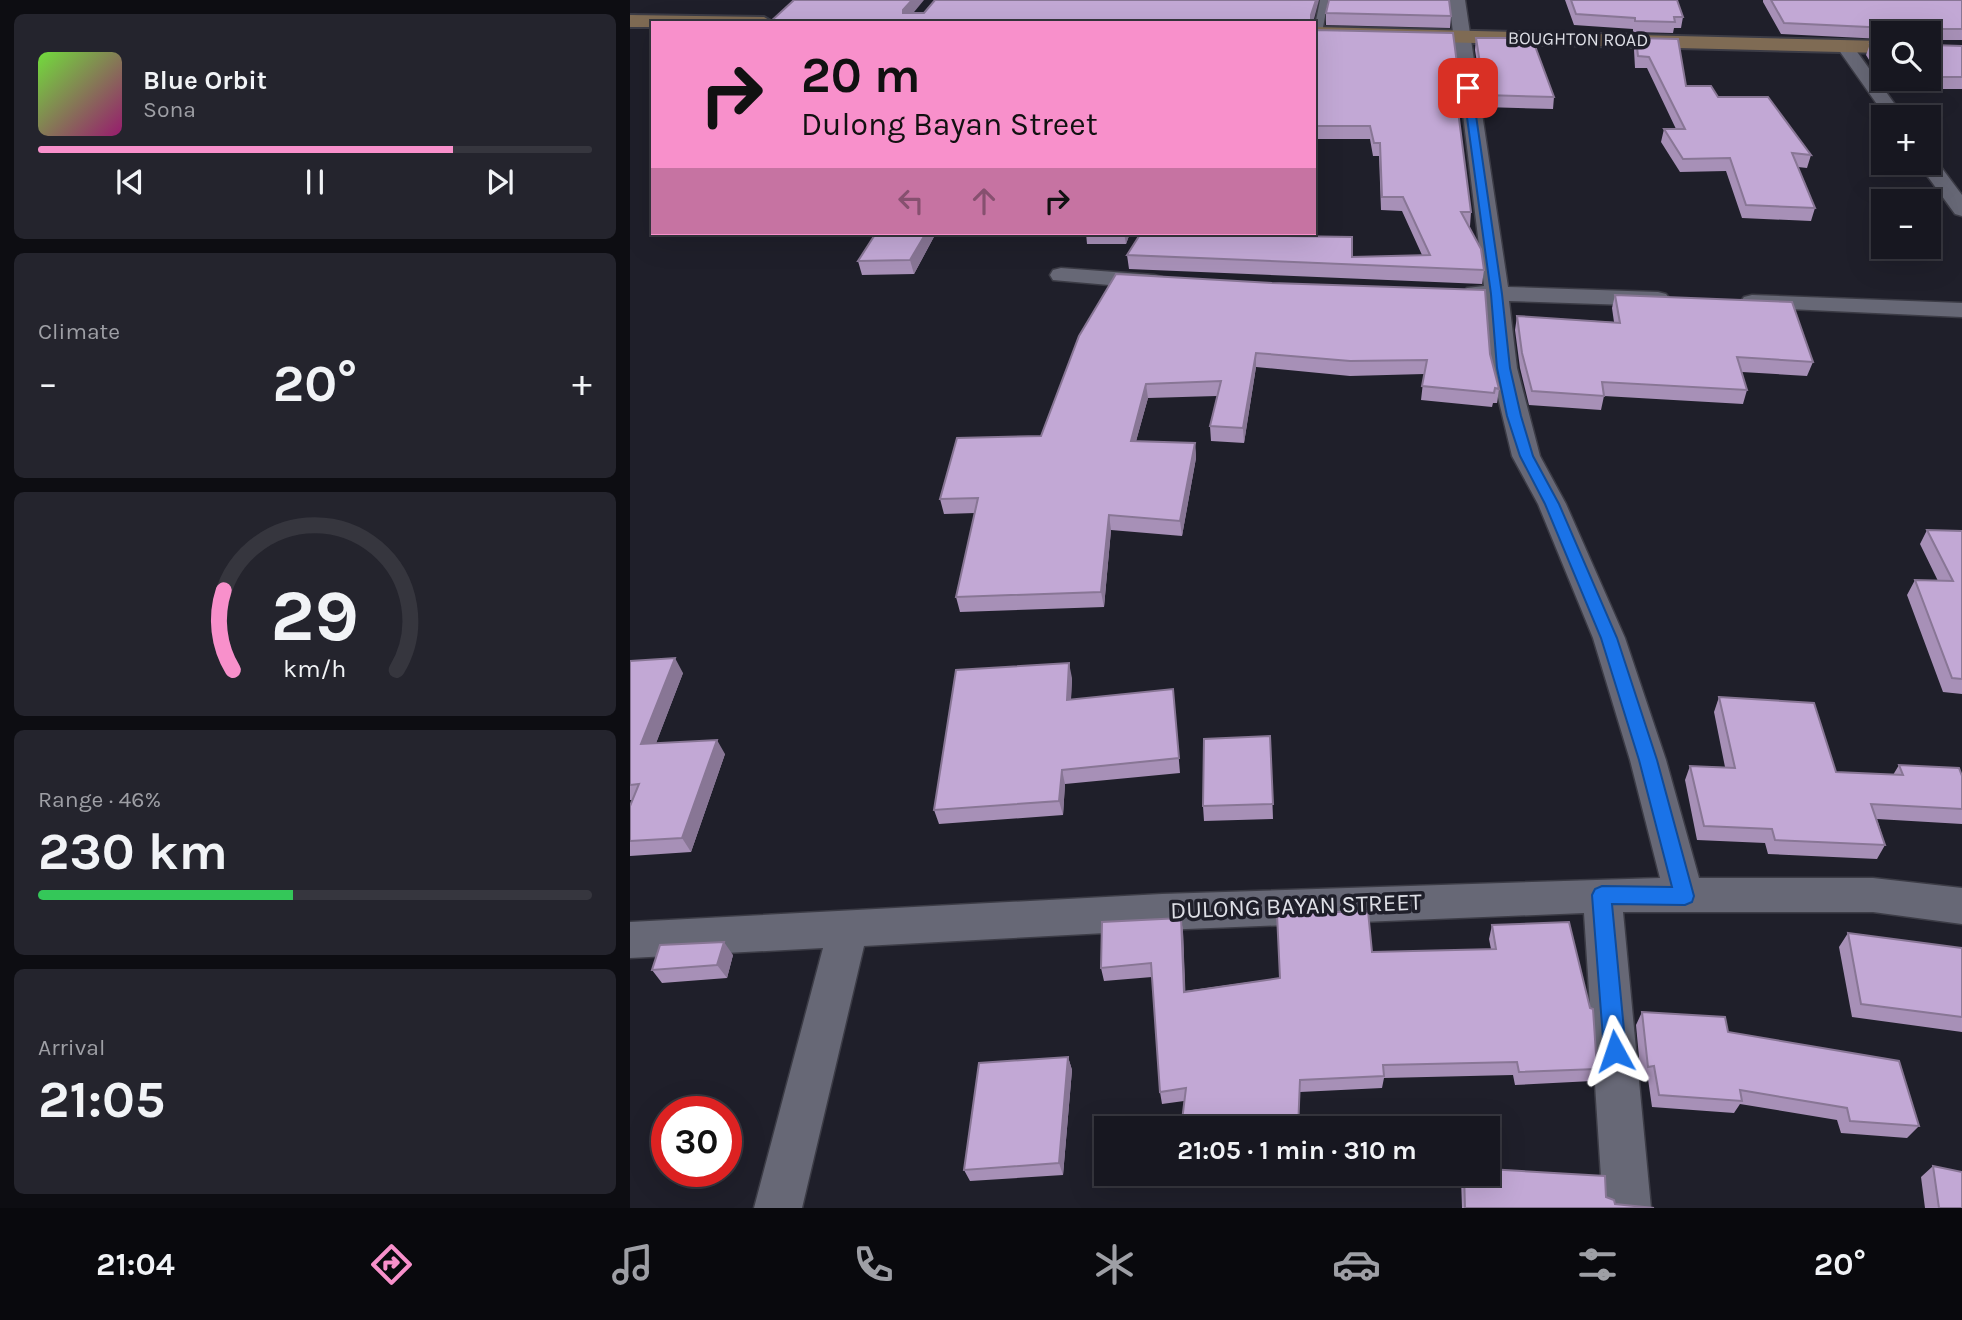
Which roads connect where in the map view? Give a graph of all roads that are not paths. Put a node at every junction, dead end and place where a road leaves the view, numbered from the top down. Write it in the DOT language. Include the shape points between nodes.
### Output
graph roads {
  1 [pos="1324,0"];
  2 [pos="1457,0"];
  3 [pos="630,21"];
  4 [pos="651,21"];
  5 [pos="1316,33"];
  6 [pos="1461,36"];
  7 [pos="1844,46"];
  8 [pos="1871,47"];
  9 [pos="1886,105"];
  10 [pos="1937,175"];
  11 [pos="1962,210"];
  12 [pos="1061,275"];
  13 [pos="1180,283"];
  14 [pos="1458,293"];
  15 [pos="1497,294"];
  16 [pos="1676,299"];
  17 [pos="1731,301"];
  18 [pos="1962,310"];
  19 [pos="1602,895"];
  20 [pos="1685,896"];
  21 [pos="1962,906"];
  22 [pos="848,928"];
  23 [pos="630,940"];
  24 [pos="778,1208"];
  25 [pos="1628,1208"];
  1 -- 5 [label="lane"];
  2 -- 6 [label="street"];
  3 -- 4 [label="main road"];
  5 -- 6 [label="main road, BOUGHTON ROAD"];
  6 -- 7 [label="main road, BOUGHTON ROAD"];
  6 -- 15 [label="street"];
  7 -- 8 [label="main road, BOUGHTON ROAD"];
  7 -- 9 [label="street"];
  10 -- 11 [label="street"];
  12 -- 13 [label="street"];
  14 -- 15 [label="street"];
  15 -- 16 [label="street"];
  15 -- 20 [label="street" via="1514,416 1527,456 1609,638"];
  17 -- 18 [label="street"];
  19 -- 20 [label="street, DULONG BAYAN STREET"];
  19 -- 22 [label="street, DULONG BAYAN STREET"];
  19 -- 25 [label="street"];
  20 -- 21 [label="street, DULONG BAYAN STREET" via="1873,895"];
  22 -- 23 [label="street, DULONG BAYAN STREET"];
  22 -- 24 [label="street"];
}
